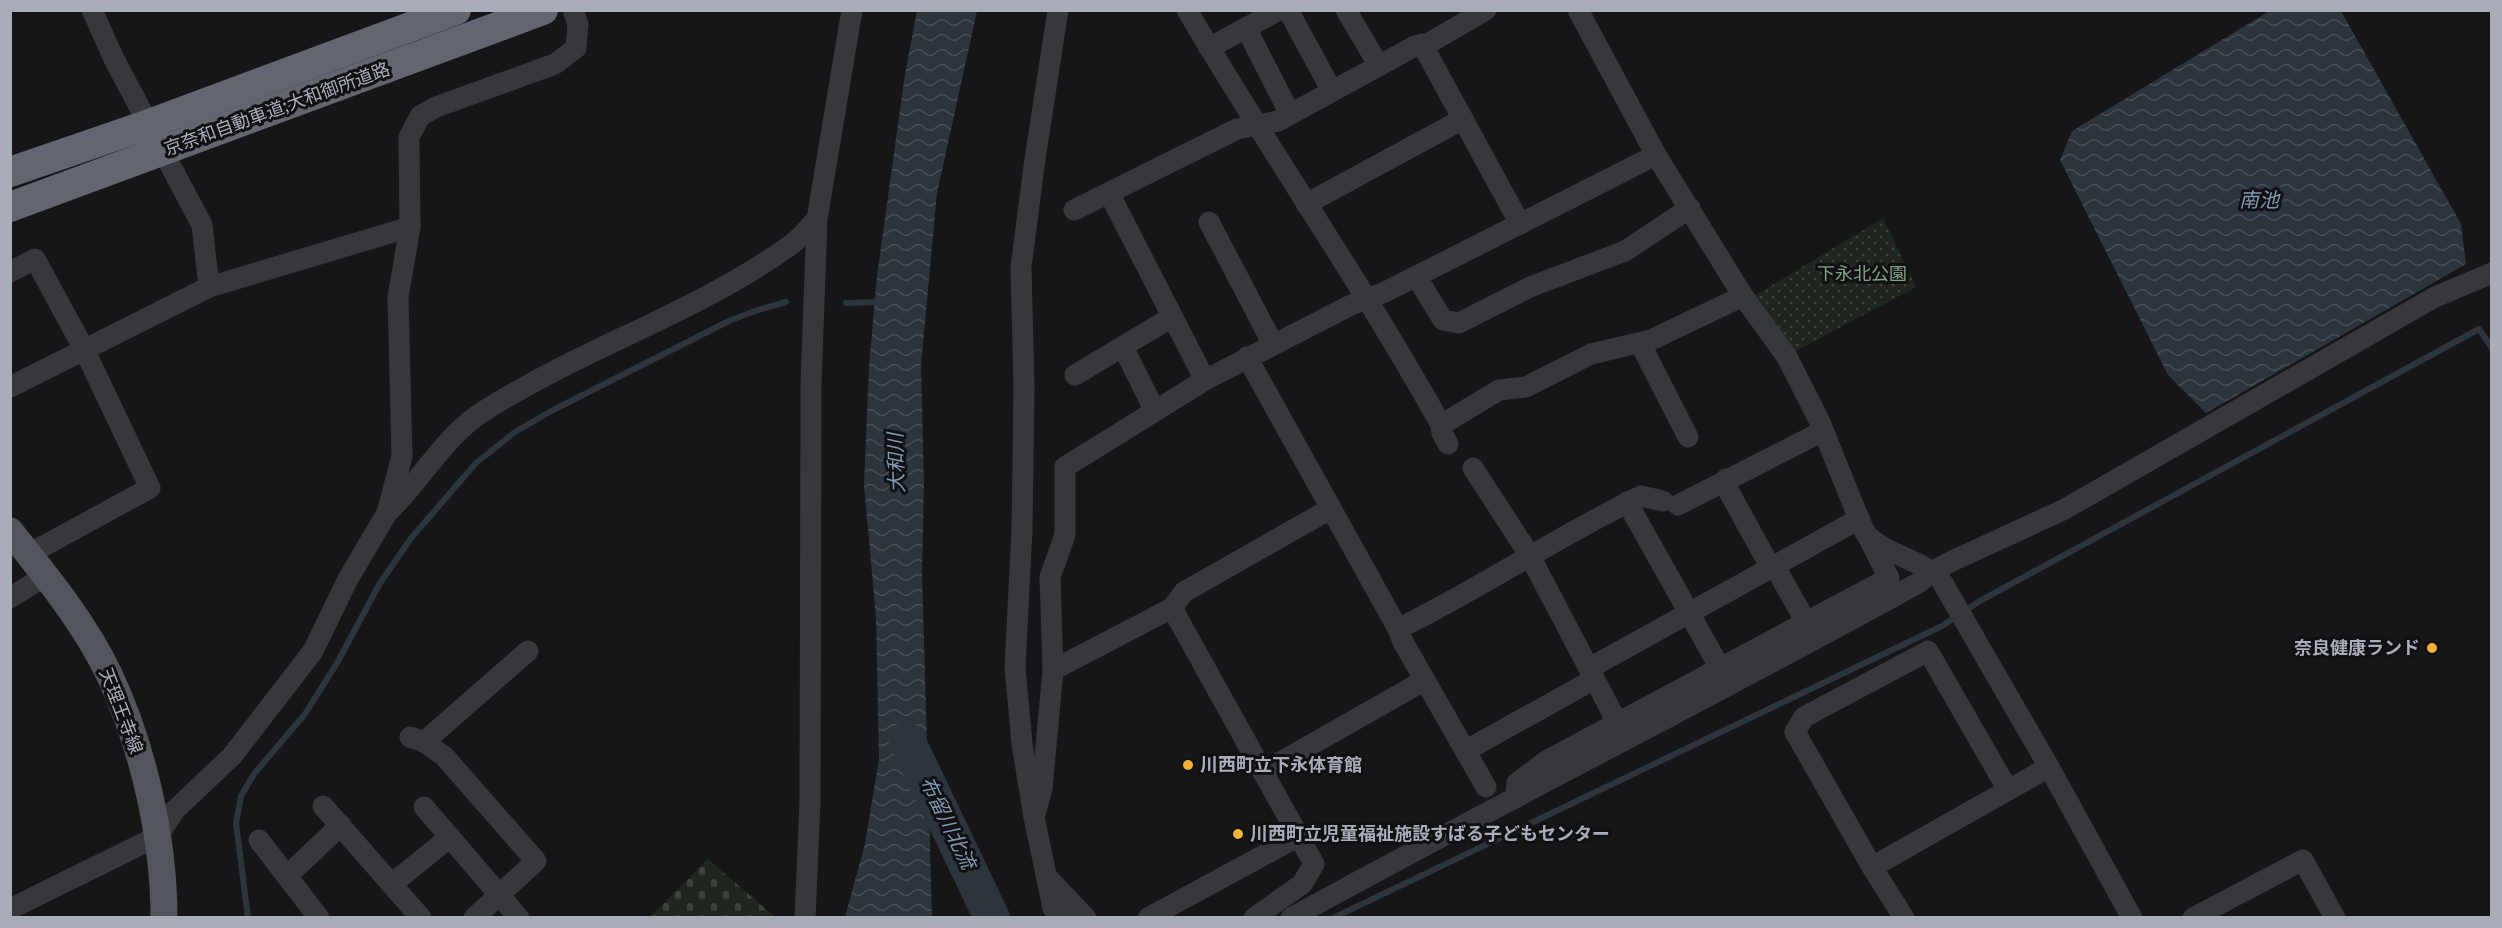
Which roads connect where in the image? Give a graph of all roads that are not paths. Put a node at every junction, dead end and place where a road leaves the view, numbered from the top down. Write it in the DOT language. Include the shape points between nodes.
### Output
graph roads {
  1 [pos="92,10"];
  2 [pos="456,10"];
  3 [pos="543,10"];
  4 [pos="573,10"];
  5 [pos="852,10"];
  6 [pos="1058,10"];
  7 [pos="1187,10"];
  8 [pos="1280,10"];
  9 [pos="1287,10"];
  10 [pos="1346,10"];
  11 [pos="1486,10"];
  12 [pos="1578,10"];
  13 [pos="1246,28"];
  14 [pos="1422,44"];
  15 [pos="1209,48"];
  16 [pos="1379,66"];
  17 [pos="1332,91"];
  18 [pos="1290,114"];
  19 [pos="1463,118"];
  20 [pos="1256,126"];
  21 [pos="1656,155"];
  22 [pos="10,172"];
  23 [pos="1109,193"];
  24 [pos="1305,204"];
  25 [pos="10,207"];
  26 [pos="1690,208"];
  27 [pos="1074,210"];
  28 [pos="817,219"];
  29 [pos="1209,222"];
  30 [pos="1520,224"];
  31 [pos="410,227"];
  32 [pos="10,272"];
  33 [pos="2490,275"];
  34 [pos="1416,276"];
  35 [pos="208,287"];
  36 [pos="1743,296"];
  37 [pos="1366,299"];
  38 [pos="1172,317"];
  39 [pos="1640,343"];
  40 [pos="1273,344"];
  41 [pos="1123,347"];
  42 [pos="84,349"];
  43 [pos="1247,357"];
  44 [pos="1075,375"];
  45 [pos="1205,380"];
  46 [pos="10,387"];
  47 [pos="1155,411"];
  48 [pos="1823,431"];
  49 [pos="1688,437"];
  50 [pos="1473,468"];
  51 [pos="1726,479"];
  52 [pos="1627,502"];
  53 [pos="1330,509"];
  54 [pos="387,513"];
  55 [pos="1863,527"];
  56 [pos="10,531"];
  57 [pos="28,554"];
  58 [pos="1530,556"];
  59 [pos="1773,567"];
  60 [pos="1926,567"];
  61 [pos="45,576"];
  62 [pos="1889,578"];
  63 [pos="10,598"];
  64 [pos="1172,608"];
  65 [pos="1689,613"];
  66 [pos="1806,622"];
  67 [pos="1398,629"];
  68 [pos="528,651"];
  69 [pos="1720,668"];
  70 [pos="1053,670"];
  71 [pos="1592,673"];
  72 [pos="1425,680"];
  73 [pos="1618,724"];
  74 [pos="1465,751"];
  75 [pos="2049,767"];
  76 [pos="1263,772"];
  77 [pos="1486,787"];
  78 [pos="2008,790"];
  79 [pos="1515,797"];
  80 [pos="323,806"];
  81 [pos="424,807"];
  82 [pos="1034,817"];
  83 [pos="341,825"];
  84 [pos="158,836"];
  85 [pos="1299,836"];
  86 [pos="450,837"];
  87 [pos="259,840"];
  88 [pos="1872,867"];
  89 [pos="287,876"];
  90 [pos="1047,877"];
  91 [pos="392,884"];
  92 [pos="500,894"];
  93 [pos="10,909"];
  94 [pos="2126,915"];
  95 [pos="164,918"];
  96 [pos="319,918"];
  97 [pos="421,918"];
  98 [pos="474,918"];
  99 [pos="519,918"];
  100 [pos="805,918"];
  101 [pos="1060,918"];
  102 [pos="1086,918"];
  103 [pos="1148,918"];
  104 [pos="1254,918"];
  105 [pos="1291,918"];
  106 [pos="1904,918"];
  107 [pos="2193,918"];
  108 [pos="2335,918"];
  1 -- 35 [label="street" via="202,225"];
  2 -- 22 [label="highway, 京奈和自動車道;大和御所道路, bridge"];
  3 -- 25 [label="highway, 京奈和自動車道;大和御所道路, bridge"];
  4 -- 31 [label="street" via="578,24 576,48 555,64 420,116 410,137"];
  5 -- 28 [label="street"];
  6 -- 82 [label="street" via="1021,267 1024,387 1015,667"];
  7 -- 15 [label="street"];
  8 -- 13 [label="street"];
  9 -- 17 [label="street"];
  10 -- 16 [label="street"];
  11 -- 14 [label="street"];
  12 -- 21 [label="street"];
  13 -- 15 [label="street"];
  13 -- 18 [label="street"];
  14 -- 16 [label="street"];
  14 -- 19 [label="street"];
  15 -- 20 [label="street"];
  16 -- 17 [label="street"];
  17 -- 18 [label="street"];
  18 -- 20 [label="street"];
  19 -- 24 [label="street"];
  19 -- 30 [label="street"];
  20 -- 23 [label="street" via="1237,129"];
  20 -- 24 [label="street"];
  21 -- 26 [label="street"];
  21 -- 30 [label="street"];
  23 -- 27 [label="street"];
  23 -- 38 [label="street"];
  24 -- 37 [label="street"];
  26 -- 34 [label="street" via="1625,251 1530,287 1459,323 1443,320"];
  26 -- 36 [label="street"];
  28 -- 54 [label="street" via="790,246 721,289 545,376 482,412 441,450"];
  28 -- 100 [label="street" via="811,385 810,790"];
  29 -- 40 [label="street"];
  30 -- 34 [label="street"];
  31 -- 35 [label="street"];
  31 -- 54 [label="street" via="398,297 402,456"];
  32 -- 42 [label="street" via="35,259"];
  33 -- 60 [label="street" via="2435,297 2062,510"];
  34 -- 37 [label="street"];
  35 -- 42 [label="street"];
  36 -- 39 [label="street"];
  36 -- 48 [label="street" via="1786,357"];
  37 -- 39 [label="street" via="1444,435 1499,390 1526,387 1591,354"];
  37 -- 40 [label="street"];
  38 -- 41 [label="street"];
  38 -- 45 [label="street"];
  39 -- 49 [label="street"];
  40 -- 43 [label="street"];
  41 -- 44 [label="street"];
  41 -- 47 [label="street"];
  42 -- 46 [label="street"];
  42 -- 57 [label="street" via="150,489"];
  43 -- 45 [label="street"];
  43 -- 53 [label="street"];
  45 -- 47 [label="street"];
  47 -- 70 [label="street" via="1065,467 1065,535 1050,577"];
  48 -- 51 [label="street"];
  48 -- 55 [label="street"];
  50 -- 58 [label="street"];
  51 -- 52 [label="street" via="1670,503 1641,496"];
  51 -- 59 [label="street" via="1728,490"];
  52 -- 58 [label="street"];
  52 -- 65 [label="street"];
  53 -- 64 [label="street" via="1184,592"];
  53 -- 67 [label="street"];
  54 -- 84 [label="street" via="348,579 314,651 232,756 174,812"];
  55 -- 59 [label="street"];
  55 -- 60 [label="street" via="1882,546"];
  55 -- 62 [label="street"];
  56 -- 57 [label="main road, 天理王寺線"];
  57 -- 61 [label="main road, 天理王寺線"];
  58 -- 67 [label="street"];
  58 -- 71 [label="street"];
  59 -- 65 [label="street"];
  59 -- 66 [label="street"];
  60 -- 62 [label="street"];
  60 -- 75 [label="street" via="1941,580"];
  60 -- 79 [label="street" via="1920,582"];
  61 -- 63 [label="street"];
  61 -- 84 [label="main road, 天理王寺線" via="75,615 109,674 137,747"];
  62 -- 66 [label="street"];
  64 -- 70 [label="street"];
  64 -- 76 [label="street"];
  65 -- 69 [label="street"];
  65 -- 71 [label="street" via="1595,665"];
  66 -- 69 [label="street"];
  67 -- 72 [label="street"];
  68 -- 92 [label="street" via="417,740 444,756 536,861"];
  69 -- 73 [label="street"];
  70 -- 82 [label="street" via="1042,789"];
  71 -- 73 [label="street"];
  71 -- 74 [label="street" via="1589,682"];
  72 -- 74 [label="street"];
  72 -- 76 [label="street"];
  73 -- 79 [label="street" via="1546,761 1517,783"];
  74 -- 77 [label="street"];
  75 -- 78 [label="street"];
  75 -- 94 [label="street"];
  76 -- 85 [label="street"];
  78 -- 88 [label="street"];
  78 -- 88 [label="street" via="1928,651 1804,717 1795,732"];
  79 -- 105 [label="street"];
  80 -- 83 [label="street"];
  81 -- 86 [label="street"];
  82 -- 90 [label="street"];
  83 -- 89 [label="street"];
  83 -- 91 [label="street"];
  84 -- 93 [label="street"];
  84 -- 95 [label="main road, 天理王寺線"];
  85 -- 103 [label="street"];
  85 -- 104 [label="street" via="1314,864 1302,884"];
  86 -- 91 [label="street"];
  86 -- 92 [label="street"];
  87 -- 89 [label="street"];
  88 -- 106 [label="street"];
  89 -- 96 [label="street"];
  90 -- 101 [label="street" via="1053,908"];
  90 -- 102 [label="street"];
  91 -- 97 [label="street"];
  92 -- 98 [label="street"];
  92 -- 99 [label="street"];
  107 -- 108 [label="street" via="2303,860"];
}
